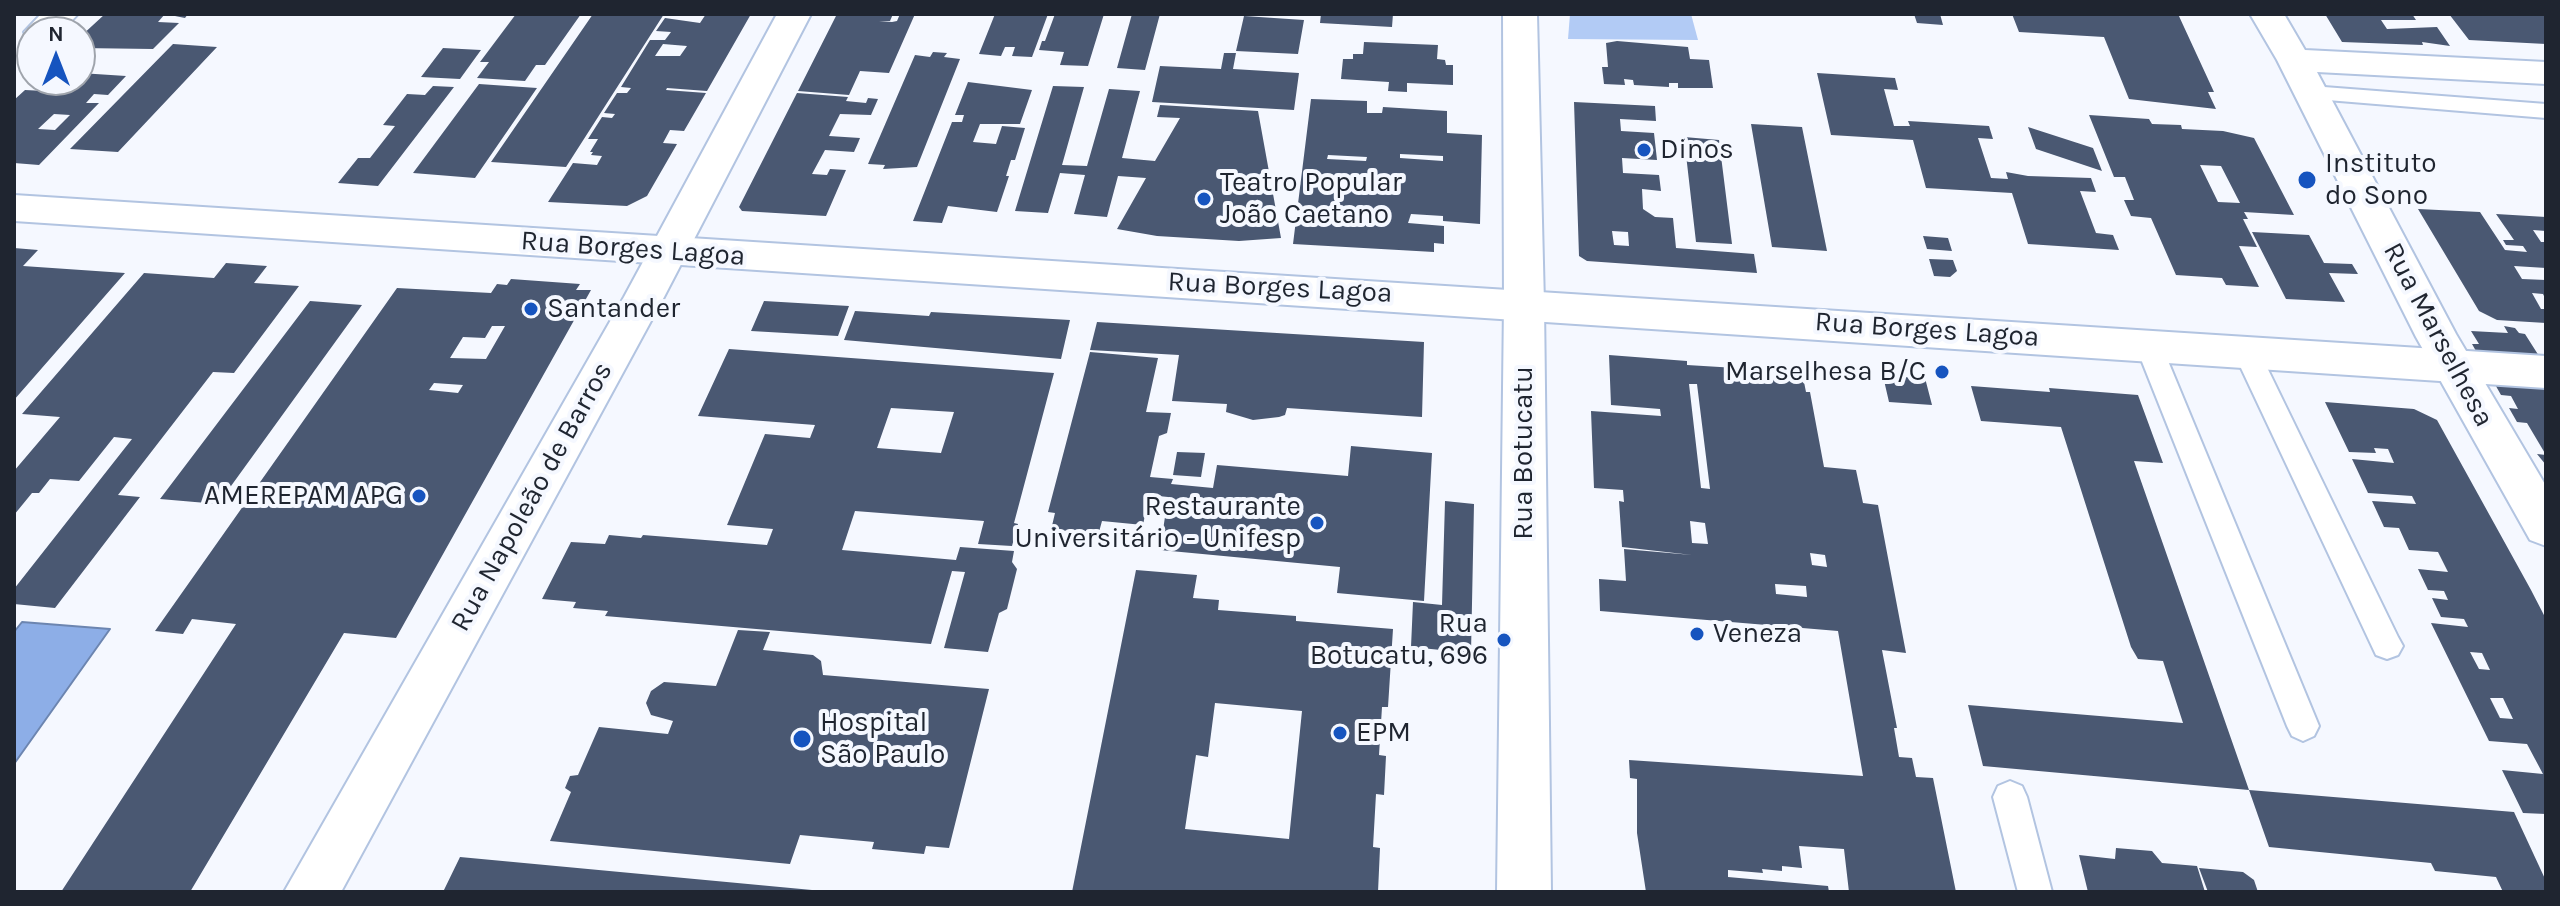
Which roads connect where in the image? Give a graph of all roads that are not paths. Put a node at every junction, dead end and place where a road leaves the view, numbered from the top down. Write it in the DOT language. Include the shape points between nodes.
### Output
graph roads {
  1 [pos="794,14"];
  2 [pos="1520,14"];
  3 [pos="2267,14"];
  4 [pos="2546,73"];
  5 [pos="2303,77"];
  6 [pos="2546,111"];
  7 [pos="14,208"];
  8 [pos="668,251"];
  9 [pos="1524,304"];
  10 [pos="2148,344"];
  11 [pos="2246,351"];
  12 [pos="2452,364"];
  13 [pos="2546,372"];
  14 [pos="2546,527"];
  15 [pos="2387,646"];
  16 [pos="2303,726"];
  17 [pos="2010,797"];
  18 [pos="311,892"];
  19 [pos="1524,892"];
  20 [pos="2035,892"];
  1 -- 8 [label="street, Rua Napoleão de Barros"];
  2 -- 9 [label="street, Rua Botucatu"];
  3 -- 5 [label="street, Rua Marselhesa"];
  4 -- 5 [label="street"];
  5 -- 6 [label="lane"];
  5 -- 12 [label="street, Rua Marselhesa"];
  7 -- 8 [label="street, Rua Borges Lagoa"];
  8 -- 9 [label="street, Rua Borges Lagoa"];
  8 -- 18 [label="street, Rua Napoleão de Barros"];
  9 -- 10 [label="street, Rua Borges Lagoa"];
  9 -- 19 [label="street, Rua Botucatu"];
  10 -- 11 [label="street, Rua Borges Lagoa"];
  10 -- 16 [label="lane"];
  11 -- 12 [label="street, Rua Borges Lagoa"];
  11 -- 15 [label="lane"];
  12 -- 13 [label="street, Rua Borges Lagoa"];
  12 -- 14 [label="street, Rua Marselhesa"];
  17 -- 20 [label="lane"];
}
